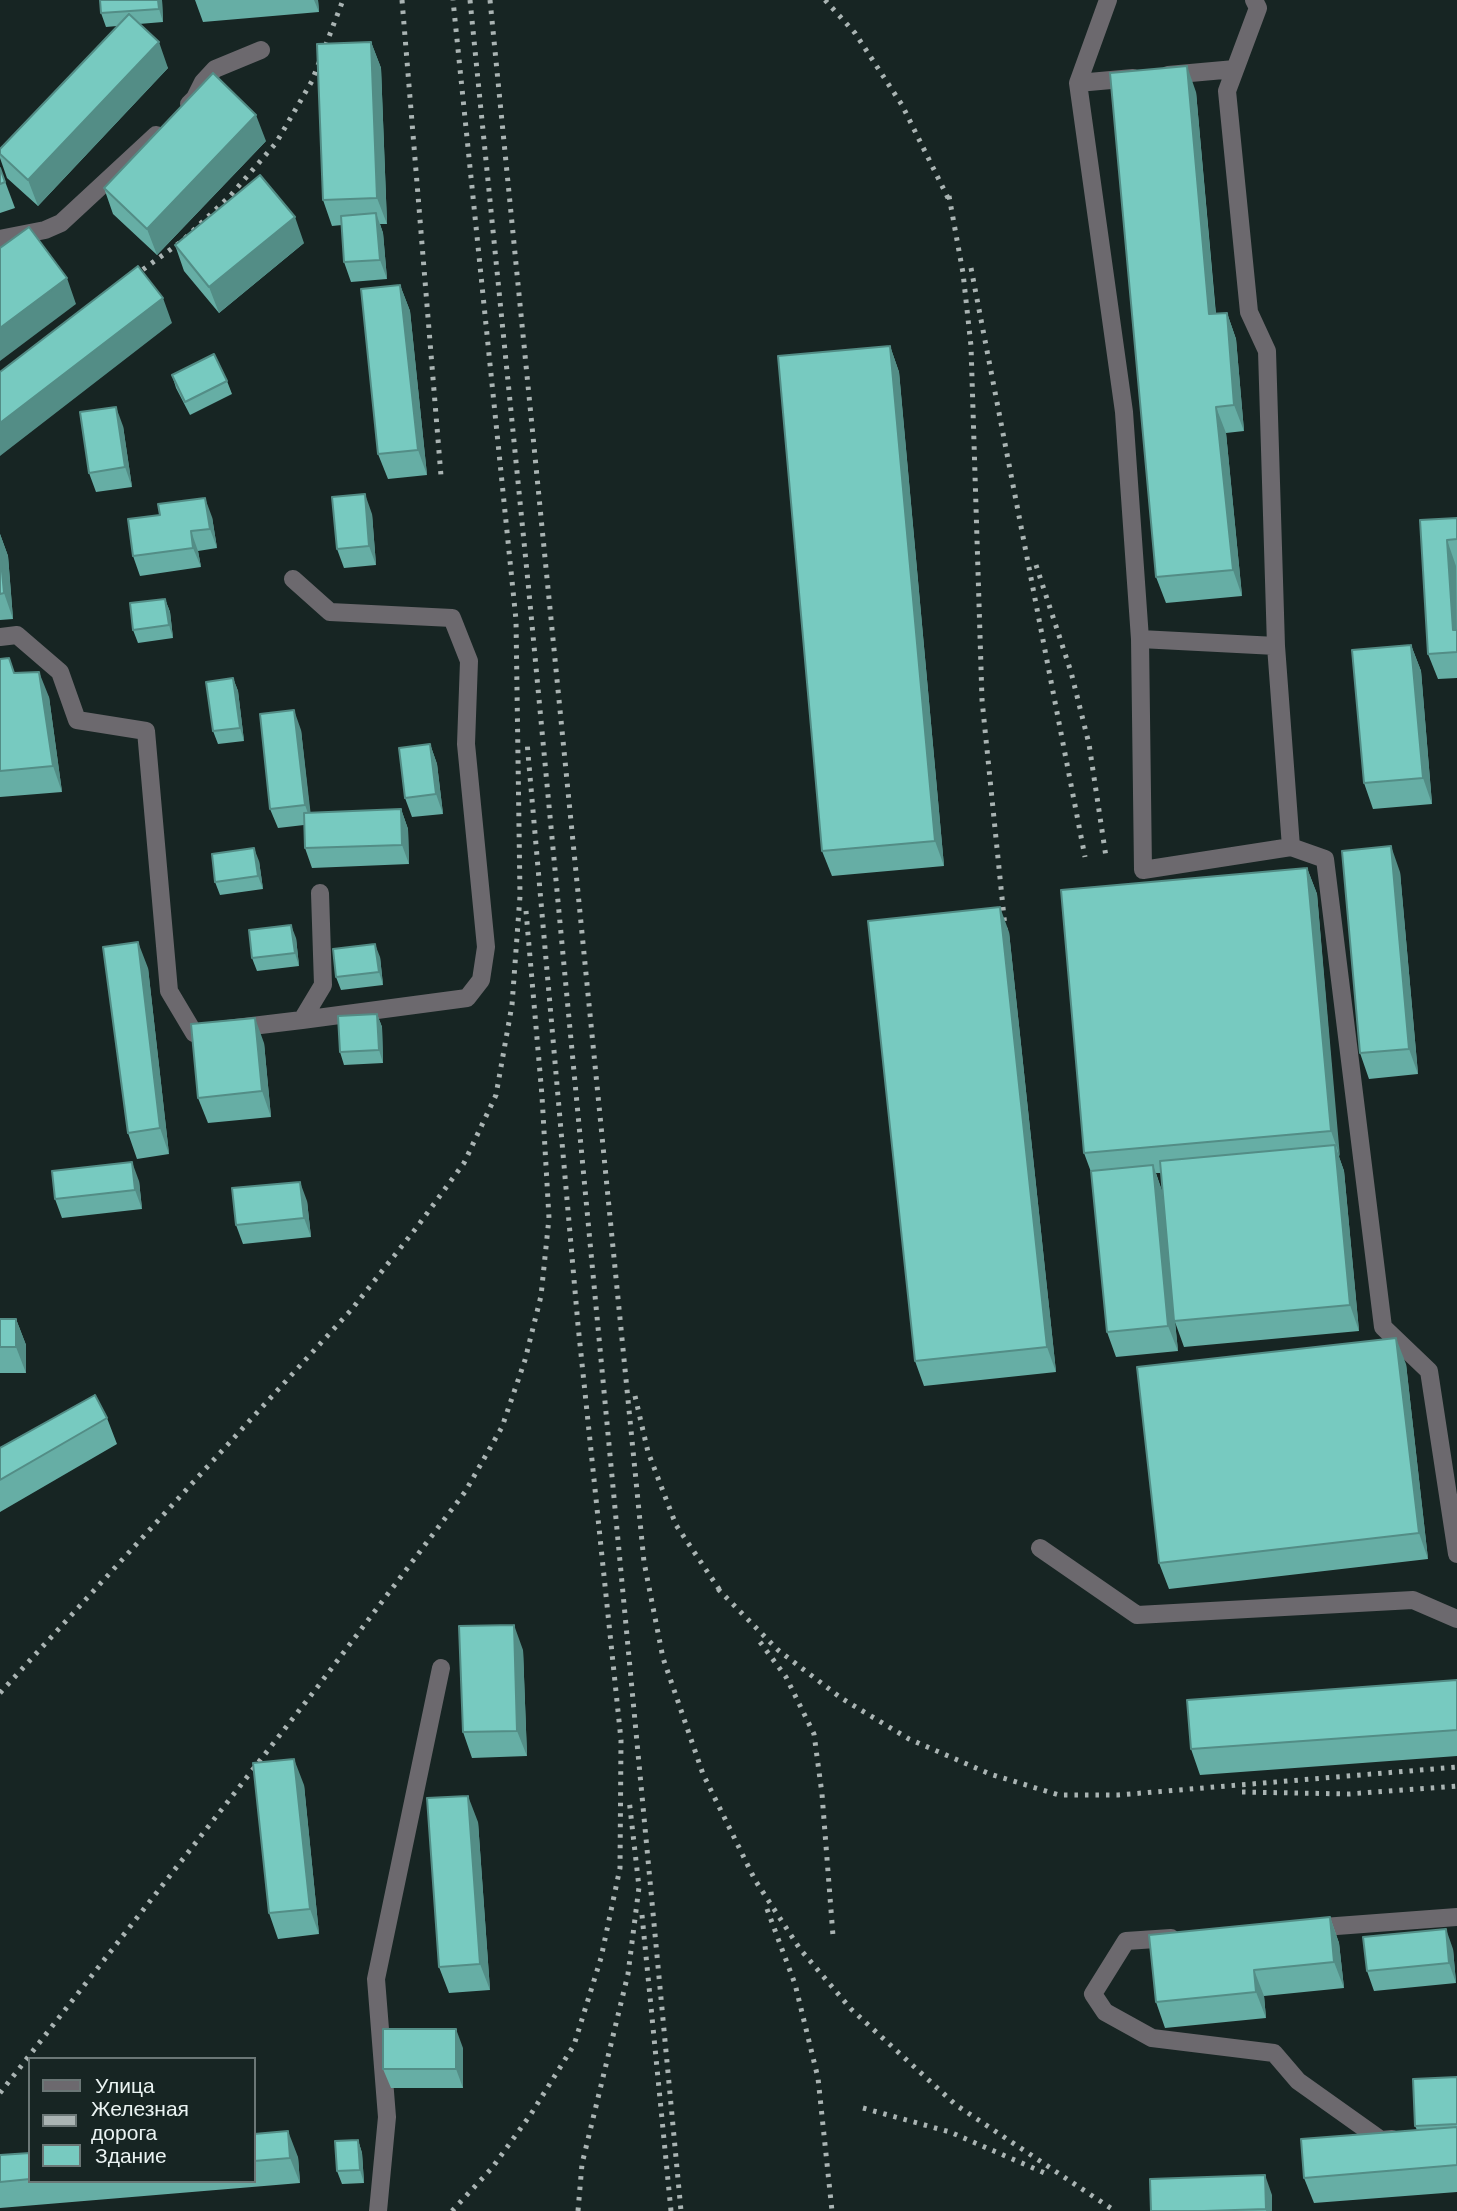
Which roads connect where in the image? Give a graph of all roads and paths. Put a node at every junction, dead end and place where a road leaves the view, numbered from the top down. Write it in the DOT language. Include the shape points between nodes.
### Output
graph roads {
  1 [pos="1108,0"];
  2 [pos="1254,0"];
  3 [pos="261,50"];
  4 [pos="1235,69"];
  5 [pos="1077,83"];
  6 [pos="0,239"];
  7 [pos="293,579"];
  8 [pos="0,637"];
  9 [pos="1140,639"];
  10 [pos="1276,646"];
  11 [pos="1291,847"];
  12 [pos="320,893"];
  13 [pos="302,1020"];
  14 [pos="1040,1548"];
  15 [pos="1457,1554"];
  16 [pos="1457,1619"];
  17 [pos="442,1668"];
  18 [pos="1457,1917"];
  19 [pos="1292,1929"];
  20 [pos="1195,1936"];
  21 [pos="1406,2138"];
  22 [pos="378,2211"];
  1 -- 5 [label="street"];
  2 -- 4 [label="street" via="1258,8"];
  3 -- 6 [label="street" via="215,69 195,98 61,223"];
  4 -- 5 [label="street"];
  4 -- 10 [label="street" via="1227,91 1249,312 1267,351"];
  5 -- 9 [label="street" via="1124,412"];
  7 -- 13 [label="street" via="330,612 453,618 470,661 466,744 486,947 481,981 467,998"];
  8 -- 13 [label="street" via="18,635 61,673 77,720 146,731 169,991 194,1033"];
  9 -- 10 [label="street"];
  9 -- 11 [label="street" via="1143,870"];
  10 -- 11 [label="street"];
  11 -- 15 [label="street" via="1325,859 1383,1327 1429,1371"];
  12 -- 13 [label="street" via="323,985"];
  14 -- 16 [label="street" via="1137,1615 1413,1600"];
  17 -- 22 [label="street" via="376,1979 387,2117"];
  18 -- 19 [label="street"];
  20 -- 21 [label="street" via="1126,1941 1093,1994 1105,2012 1152,2038 1274,2053 1298,2081 1381,2140"];
}
